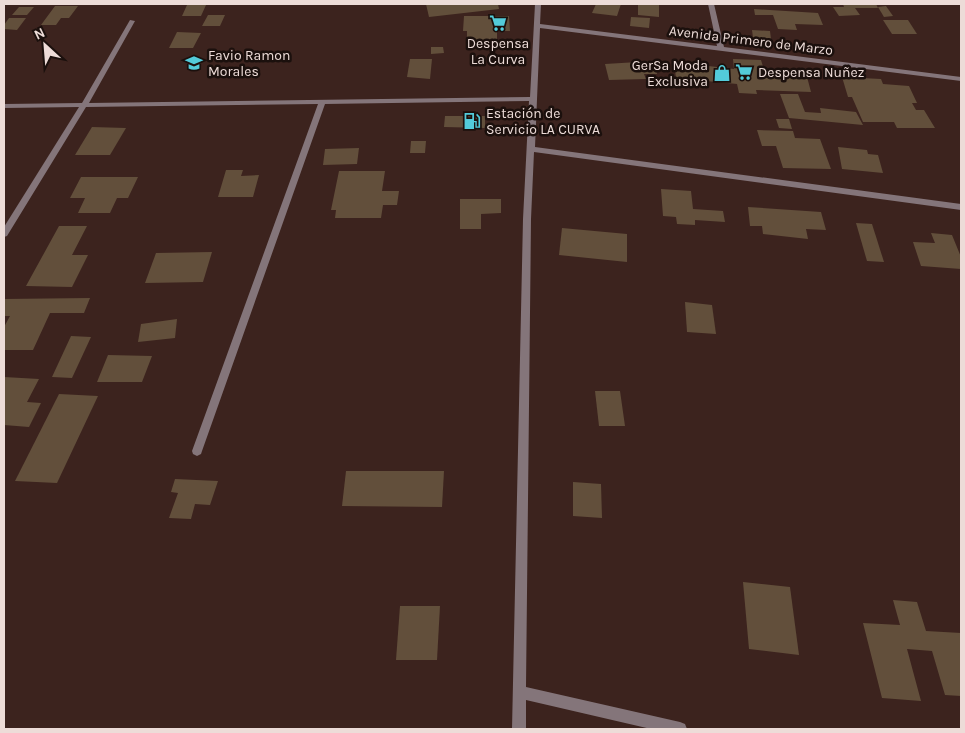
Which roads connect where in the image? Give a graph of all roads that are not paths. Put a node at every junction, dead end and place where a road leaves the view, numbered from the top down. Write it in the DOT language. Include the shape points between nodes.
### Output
graph roads {
  1 [pos="538,4"];
  2 [pos="711,4"];
  3 [pos="132,21"];
  4 [pos="537,26"];
  5 [pos="721,49"];
  6 [pos="961,79"];
  7 [pos="534,99"];
  8 [pos="322,102"];
  9 [pos="84,105"];
  10 [pos="4,106"];
  11 [pos="531,149"];
  12 [pos="961,207"];
  13 [pos="4,234"];
  14 [pos="197,451"];
  15 [pos="519,692"];
  16 [pos="519,729"];
  17 [pos="680,729"];
  1 -- 4 [label="street"];
  2 -- 5 [label="street"];
  3 -- 9 [label="street"];
  4 -- 5 [label="street, Avenida Primero de Marzo"];
  4 -- 7 [label="street"];
  5 -- 6 [label="street, Avenida Primero de Marzo"];
  7 -- 8 [label="street"];
  7 -- 11 [label="street"];
  8 -- 9 [label="street"];
  8 -- 14 [label="street"];
  9 -- 10 [label="street"];
  9 -- 13 [label="street"];
  11 -- 12 [label="street"];
  11 -- 15 [label="street"];
  15 -- 16 [label="street"];
  15 -- 17 [label="street"];
}
